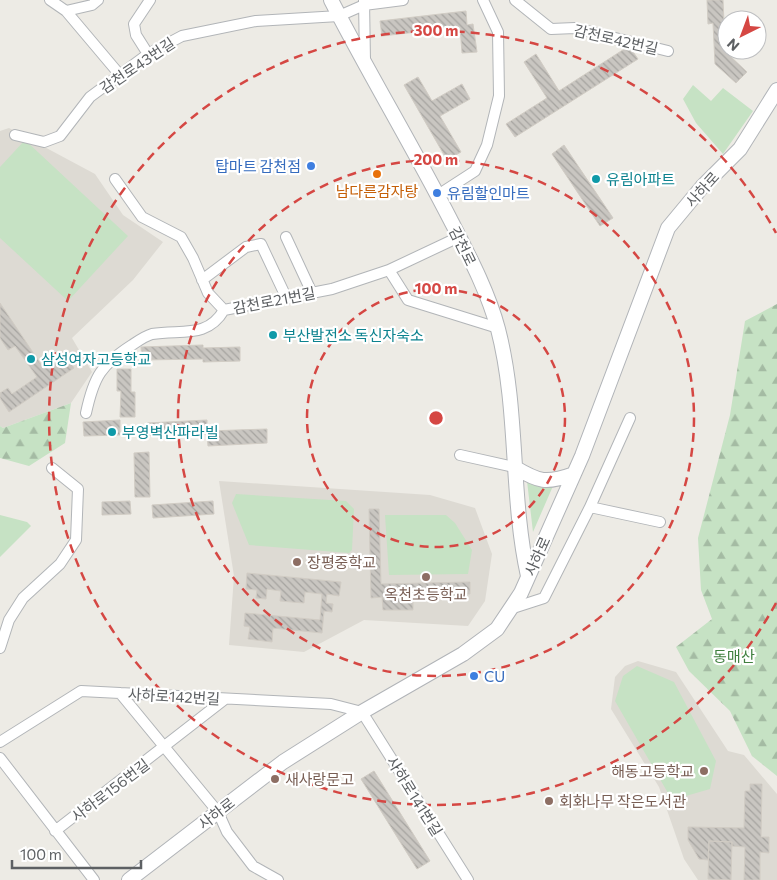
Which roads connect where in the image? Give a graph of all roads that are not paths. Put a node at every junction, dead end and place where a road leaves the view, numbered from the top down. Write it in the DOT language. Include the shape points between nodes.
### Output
graph roads {
  1 [pos="50,0"];
  2 [pos="98,0"];
  3 [pos="150,0"];
  4 [pos="331,0"];
  5 [pos="403,0"];
  6 [pos="483,0"];
  7 [pos="515,0"];
  8 [pos="364,2"];
  9 [pos="66,11"];
  10 [pos="339,16"];
  11 [pos="668,51"];
  12 [pos="148,54"];
  13 [pos="365,65"];
  14 [pos="120,74"];
  15 [pos="777,90"];
  16 [pos="15,135"];
  17 [pos="115,179"];
  18 [pos="438,195"];
  19 [pos="286,237"];
  20 [pos="459,237"];
  21 [pos="389,270"];
  22 [pos="202,280"];
  23 [pos="312,293"];
  24 [pos="287,299"];
  25 [pos="224,310"];
  26 [pos="498,328"];
  27 [pos="86,412"];
  28 [pos="630,418"];
  29 [pos="460,455"];
  30 [pos="514,467"];
  31 [pos="52,468"];
  32 [pos="574,474"];
  33 [pos="590,507"];
  34 [pos="660,522"];
  35 [pos="528,576"];
  36 [pos="513,608"];
  37 [pos="0,648"];
  38 [pos="120,693"];
  39 [pos="225,699"];
  40 [pos="362,712"];
  41 [pos="0,742"];
  42 [pos="164,748"];
  43 [pos="0,758"];
  44 [pos="218,812"];
  45 [pos="55,831"];
  46 [pos="134,878"];
  47 [pos="94,880"];
  48 [pos="278,880"];
  49 [pos="468,880"];
  1 -- 9 [label="street"];
  2 -- 9 [label="street" via="92,5"];
  3 -- 12 [label="street" via="134,24 136,35"];
  4 -- 10 [label="street, 감천로"];
  5 -- 8 [label="street"];
  6 -- 18 [label="street" via="498,32 499,96 487,145 475,170"];
  7 -- 11 [label="street, 감천로42번길" via="551,29 575,28"];
  8 -- 10 [label="street"];
  8 -- 13 [label="street"];
  9 -- 14 [label="street"];
  10 -- 12 [label="street, 감천로43번길" via="256,21 219,28 182,36"];
  10 -- 13 [label="street, 감천로"];
  12 -- 14 [label="street, 감천로43번길"];
  13 -- 18 [label="street, 감천로"];
  14 -- 16 [label="street, 감천로43번길" via="90,97 60,136 44,142"];
  15 -- 32 [label="street, 사하로" via="740,149 668,228"];
  17 -- 22 [label="street, 감천로21번길" via="142,217 180,237"];
  18 -- 20 [label="street, 감천로"];
  19 -- 23 [label="street"];
  20 -- 21 [label="street, 감천로21번길"];
  20 -- 26 [label="street, 감천로"];
  21 -- 23 [label="street, 감천로21번길"];
  21 -- 26 [label="street" via="408,300"];
  22 -- 24 [label="street" via="246,247 261,244"];
  22 -- 25 [label="street, 감천로21번길" via="208,293"];
  23 -- 24 [label="street, 감천로21번길"];
  24 -- 25 [label="street, 감천로21번길"];
  25 -- 27 [label="street" via="218,321 199,331 149,335 108,361 90,394"];
  26 -- 30 [label="street, 감천로" via="511,411"];
  28 -- 33 [label="street"];
  29 -- 30 [label="street"];
  30 -- 32 [label="street" via="542,481 559,480"];
  30 -- 35 [label="street, 감천로" via="521,546"];
  31 -- 37 [label="street" via="78,489 76,540 60,564 24,598 9,620"];
  32 -- 35 [label="street, 사하로"];
  33 -- 34 [label="street"];
  33 -- 36 [label="street" via="544,598"];
  35 -- 36 [label="street, 사하로"];
  36 -- 40 [label="street, 사하로" via="478,645"];
  38 -- 39 [label="street, 사하로142번길"];
  38 -- 41 [label="street, 사하로142번길" via="81,691"];
  38 -- 42 [label="street, 사하로156번길"];
  39 -- 40 [label="street, 사하로142번길" via="332,704"];
  39 -- 42 [label="street"];
  40 -- 44 [label="street, 사하로" via="276,767"];
  40 -- 49 [label="street, 사하로141번길"];
  42 -- 44 [label="street, 사하로156번길"];
  42 -- 45 [label="street, 사하로156번길"];
  43 -- 45 [label="street"];
  44 -- 46 [label="street, 사하로"];
  44 -- 48 [label="street, 사하로156번길" via="227,832 253,866"];
  45 -- 47 [label="street"];
}
